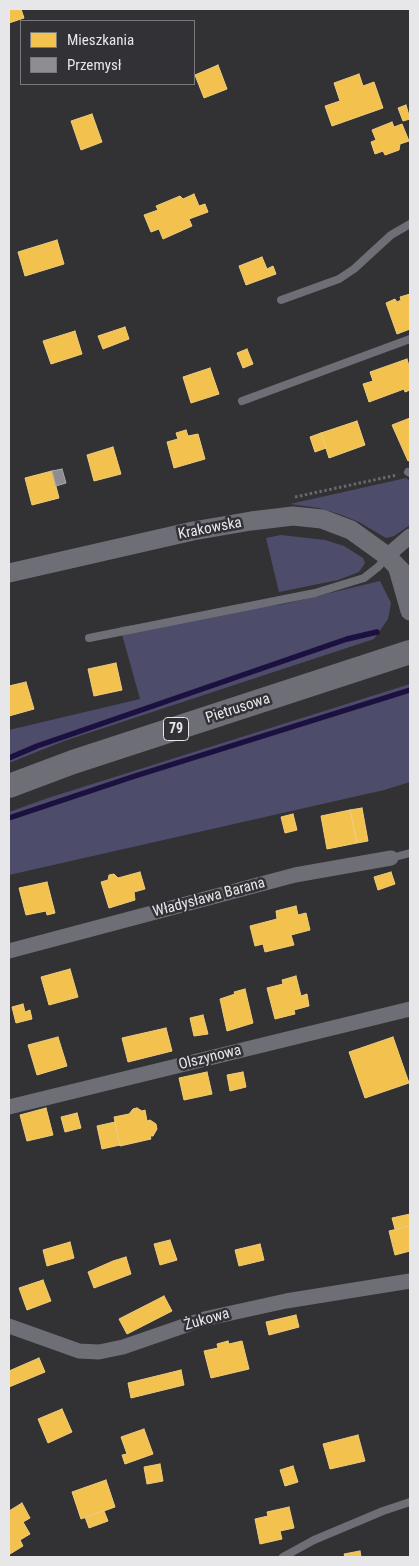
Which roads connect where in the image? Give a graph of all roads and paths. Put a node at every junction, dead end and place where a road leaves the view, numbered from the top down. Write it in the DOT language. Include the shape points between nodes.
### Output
graph roads {
  1 [pos="410,224"];
  2 [pos="281,300"];
  3 [pos="410,339"];
  4 [pos="242,401"];
  5 [pos="410,536"];
  6 [pos="398,568"];
  7 [pos="9,572"];
  8 [pos="410,611"];
  9 [pos="89,638"];
  10 [pos="410,652"];
  11 [pos="9,786"];
  12 [pos="410,853"];
  13 [pos="392,858"];
  14 [pos="9,952"];
  15 [pos="410,1009"];
  16 [pos="9,1107"];
  17 [pos="410,1281"];
  18 [pos="9,1326"];
  19 [pos="410,1502"];
  20 [pos="283,1557"];
  1 -- 2 [label="lane" via="339,279"];
  3 -- 4 [label="lane"];
  5 -- 6 [label="street"];
  6 -- 7 [label="street, Krakowska" via="351,530 322,519 293,516 193,531"];
  6 -- 8 [label="street"];
  6 -- 9 [label="lane" via="378,567 364,578 315,593"];
  10 -- 11 [label="main road, Pietrusowa / 79"];
  12 -- 13 [label="lane, Władysława Barana"];
  13 -- 14 [label="street, Władysława Barana" via="295,875"];
  15 -- 16 [label="street, Olszynowa"];
  17 -- 18 [label="street, Żukowa" via="286,1301 213,1317 99,1352 58,1345"];
  19 -- 20 [label="lane" via="314,1540"];
}
